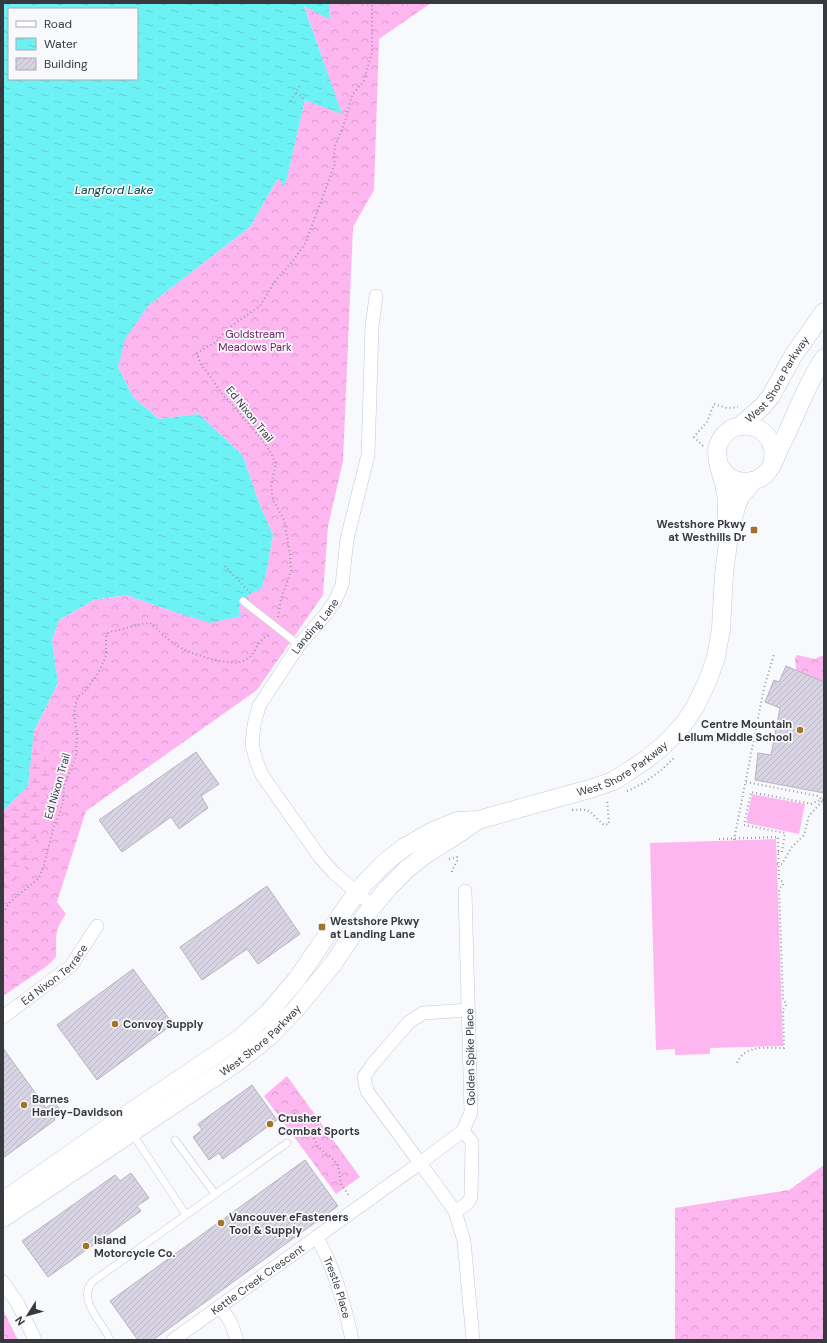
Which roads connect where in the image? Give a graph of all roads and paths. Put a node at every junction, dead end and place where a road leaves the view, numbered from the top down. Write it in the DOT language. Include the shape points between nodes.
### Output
graph roads {
  1 [pos="372,3"];
  2 [pos="300,86"];
  3 [pos="296,93"];
  4 [pos="291,100"];
  5 [pos="305,100"];
  6 [pos="376,296"];
  7 [pos="824,312"];
  8 [pos="824,358"];
  9 [pos="743,406"];
  10 [pos="741,425"];
  11 [pos="694,437"];
  12 [pos="773,461"];
  13 [pos="721,468"];
  14 [pos="753,481"];
  15 [pos="729,535"];
  16 [pos="225,566"];
  17 [pos="250,593"];
  18 [pos="243,601"];
  19 [pos="275,626"];
  20 [pos="299,645"];
  21 [pos="774,654"];
  22 [pos="746,782"];
  23 [pos="824,796"];
  24 [pos="824,800"];
  25 [pos="568,811"];
  26 [pos="478,820"];
  27 [pos="608,824"];
  28 [pos="719,839"];
  29 [pos="734,839"];
  30 [pos="778,852"];
  31 [pos="778,864"];
  32 [pos="465,891"];
  33 [pos="358,892"];
  34 [pos="373,906"];
  35 [pos="3,914"];
  36 [pos="97,926"];
  37 [pos="469,1010"];
  38 [pos="3,1016"];
  39 [pos="737,1063"];
  40 [pos="294,1113"];
  41 [pos="126,1125"];
  42 [pos="463,1131"];
  43 [pos="175,1140"];
  44 [pos="287,1143"];
  45 [pos="420,1163"];
  46 [pos="216,1194"];
  47 [pos="350,1198"];
  48 [pos="3,1201"];
  49 [pos="455,1211"];
  50 [pos="186,1215"];
  51 [pos="3,1218"];
  52 [pos="316,1237"];
  53 [pos="3,1282"];
  54 [pos="220,1306"];
  55 [pos="36,1340"];
  56 [pos="110,1340"];
  57 [pos="173,1340"];
  58 [pos="237,1340"];
  59 [pos="352,1340"];
  60 [pos="472,1340"];
  1 -- 19 [label="path, Ed Nixon Trail" via="372,52 369,64 364,81 350,100 335,146 335,164 305,244 275,281 260,306 226,331 216,342 197,353 200,363 223,395 263,441 276,464 271,485 273,500 284,520 291,571"];
  2 -- 3 [label="path"];
  3 -- 4 [label="path"];
  3 -- 5 [label="path"];
  6 -- 20 [label="street, Landing Lane" via="372,327 368,455 349,532 342,585 325,615"];
  7 -- 10 [label="main road, West Shore Parkway" via="793,356 771,396"];
  8 -- 12 [label="main road" via="809,383"];
  9 -- 11 [label="path" via="735,408 714,404 709,419"];
  10 -- 12 [label="main road" via="763,431 770,439 774,450"];
  10 -- 13 [label="main road" via="722,436 717,457"];
  12 -- 14 [label="main road" via="768,471"];
  13 -- 14 [label="main road" via="728,477 738,482"];
  13 -- 15 [label="main road, West Shore Parkway"];
  14 -- 15 [label="main road, West Shore Parkway" via="740,497"];
  15 -- 26 [label="main road, West Shore Parkway" via="721,629 716,657 695,707 683,725 664,745 612,781 576,794"];
  16 -- 17 [label="path"];
  18 -- 19 [label="lane"];
  19 -- 20 [label="lane"];
  19 -- 35 [label="path, Ed Nixon Trail" via="251,656 233,663 188,651 172,643 150,623 109,632 106,637 104,661 76,703 76,756 64,786 63,802 43,868 39,878 10,902"];
  20 -- 33 [label="street, Landing Lane" via="259,706 252,745 262,775 319,856 334,873"];
  21 -- 22 [label="path" via="764,688"];
  22 -- 24 [label="path" via="818,796"];
  22 -- 29 [label="path"];
  23 -- 24 [label="path"];
  24 -- 30 [label="path" via="812,804 751,792 744,825 785,833 782,852"];
  24 -- 31 [label="path" via="809,816 804,835 791,848 782,864"];
  25 -- 27 [label="path" via="592,812 604,825"];
  26 -- 33 [label="main road, West Shore Parkway" via="457,821 405,847 384,863"];
  26 -- 34 [label="main road, West Shore Parkway" via="425,855 388,888"];
  28 -- 29 [label="path"];
  29 -- 30 [label="path" via="778,837"];
  30 -- 31 [label="path"];
  31 -- 39 [label="path" via="779,879 783,882 780,888 783,1000 786,1003 783,1009 784,1048 751,1049 743,1054"];
  32 -- 37 [label="street, Golden Spike Place"];
  33 -- 34 [label="street, Landing Lane"];
  33 -- 41 [label="main road, West Shore Parkway" via="297,979 268,1012 239,1039"];
  34 -- 41 [label="main road, West Shore Parkway" via="333,964 270,1036 236,1063"];
  36 -- 38 [label="street, Ed Nixon Terrace" via="71,966"];
  37 -- 42 [label="street, Golden Spike Place" via="471,1112"];
  37 -- 45 [label="street" via="423,1013 409,1022 364,1077 368,1091"];
  40 -- 47 [label="path" via="319,1148 338,1165 341,1184"];
  41 -- 48 [label="main road, West Shore Parkway"];
  41 -- 50 [label="lane"];
  41 -- 51 [label="main road, West Shore Parkway"];
  42 -- 45 [label="street, Kettle Creek Crescent"];
  42 -- 49 [label="street" via="472,1142 471,1197 466,1205"];
  43 -- 46 [label="lane"];
  44 -- 46 [label="lane"];
  45 -- 49 [label="street"];
  45 -- 52 [label="street, Kettle Creek Crescent"];
  46 -- 50 [label="lane"];
  49 -- 60 [label="street" via="464,1241"];
  50 -- 56 [label="lane" via="88,1287 89,1303"];
  52 -- 54 [label="street, Kettle Creek Crescent"];
  52 -- 59 [label="street, Trestle Place" via="325,1252 338,1288"];
  53 -- 55 [label="street" via="18,1304"];
  54 -- 57 [label="street, Kettle Creek Crescent"];
  54 -- 58 [label="street"];
}
